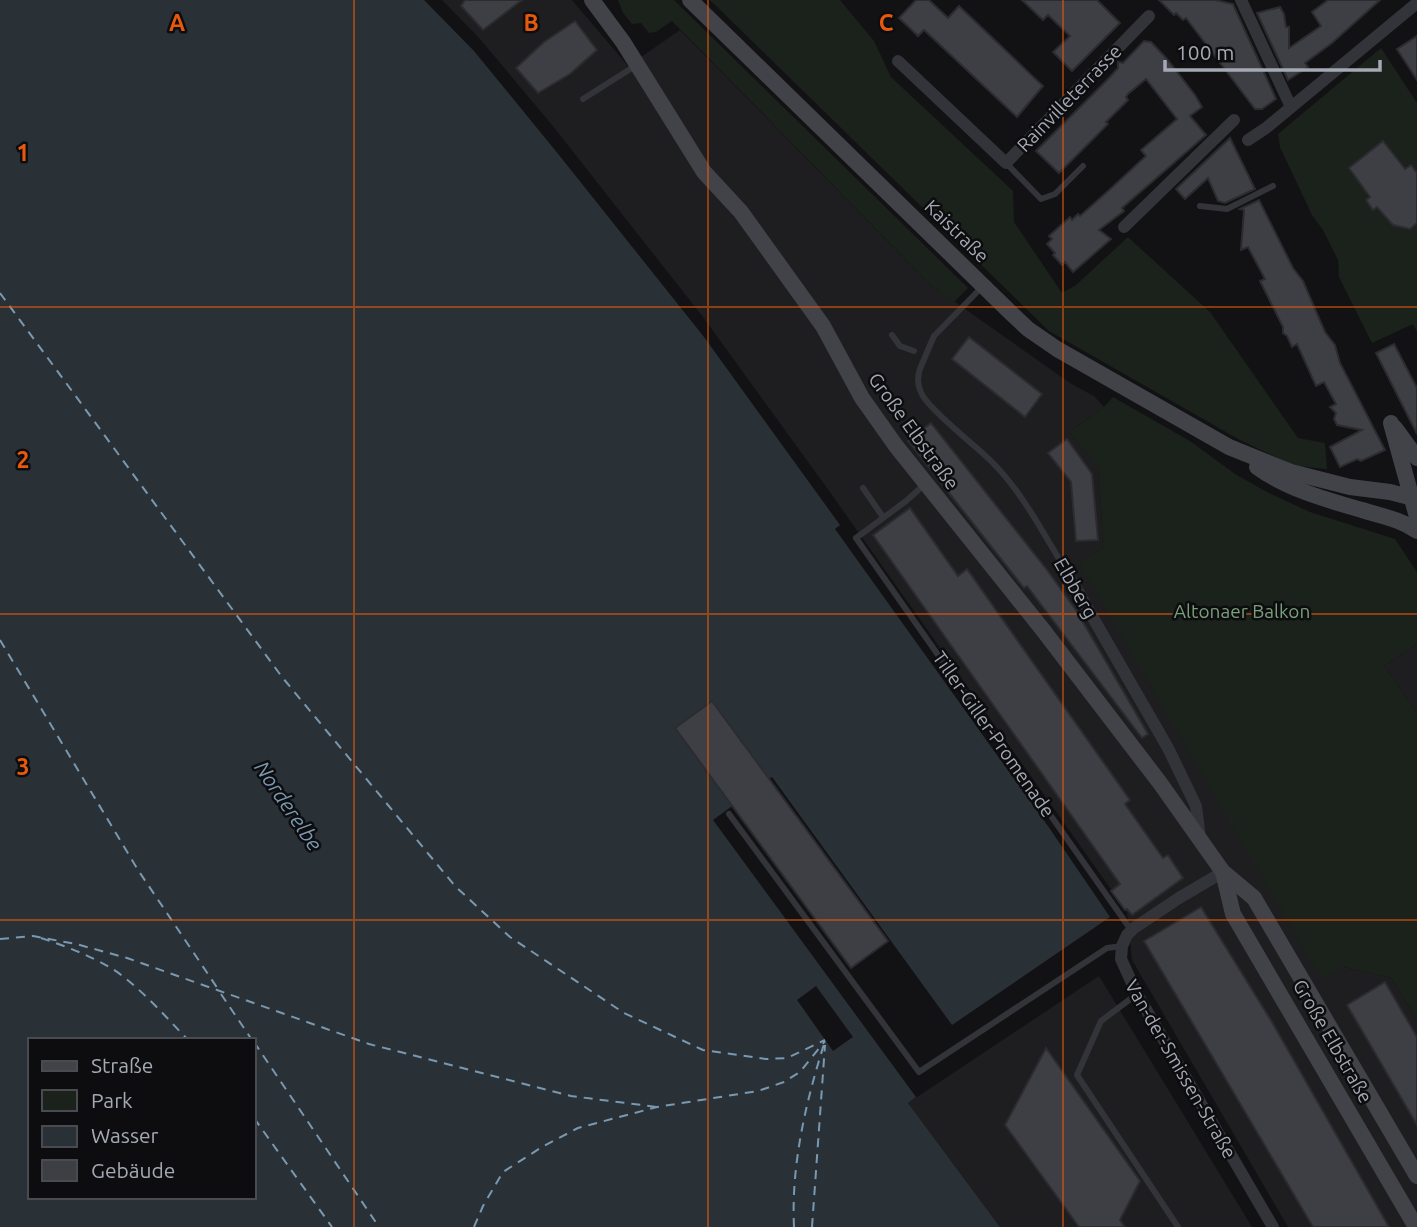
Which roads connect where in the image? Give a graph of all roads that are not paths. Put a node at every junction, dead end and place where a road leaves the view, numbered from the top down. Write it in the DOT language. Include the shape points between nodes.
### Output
graph roads {
  1 [pos="592,0"];
  2 [pos="690,0"];
  3 [pos="1241,0"];
  4 [pos="1417,3"];
  5 [pos="1149,16"];
  6 [pos="898,61"];
  7 [pos="637,64"];
  8 [pos="583,99"];
  9 [pos="1291,107"];
  10 [pos="1234,120"];
  11 [pos="1248,140"];
  12 [pos="1006,163"];
  13 [pos="1083,166"];
  14 [pos="1273,186"];
  15 [pos="1200,206"];
  16 [pos="1124,227"];
  17 [pos="978,291"];
  18 [pos="892,335"];
  19 [pos="914,351"];
  20 [pos="1229,447"];
  21 [pos="1417,458"];
  22 [pos="925,484"];
  23 [pos="863,488"];
  24 [pos="1414,498"];
  25 [pos="1417,516"];
  26 [pos="883,517"];
  27 [pos="1396,519"];
  28 [pos="1417,531"];
  29 [pos="1062,564"];
  30 [pos="729,814"];
  31 [pos="1200,838"];
  32 [pos="1223,872"];
  33 [pos="1131,930"];
  34 [pos="1122,946"];
  35 [pos="1137,994"];
  36 [pos="1417,1175"];
  37 [pos="1178,1227"];
  38 [pos="1273,1227"];
  39 [pos="1416,1227"];
  1 -- 7 [label="street, Große Elbstraße"];
  2 -- 17 [label="street, Kaistraße"];
  3 -- 9 [label="street"];
  4 -- 9 [label="street"];
  5 -- 12 [label="street, Rainvilleterrasse"];
  6 -- 12 [label="street, Rainvilleterrasse"];
  7 -- 8 [label="lane"];
  7 -- 22 [label="street, Große Elbstraße" via="699,164 741,212 818,319 862,398"];
  9 -- 11 [label="street"];
  10 -- 16 [label="street"];
  12 -- 13 [label="lane" via="1041,199 1055,194"];
  14 -- 15 [label="lane" via="1227,209"];
  17 -- 20 [label="street, Kaistraße" via="1042,340"];
  17 -- 29 [label="lane, Elbberg, bridge" via="934,336 918,382 925,400 1012,485"];
  18 -- 19 [label="lane" via="900,346"];
  20 -- 24 [label="street, Kaistraße" via="1291,472"];
  20 -- 27 [label="street, Kaistraße" via="1261,471 1292,486"];
  21 -- 24 [label="street" via="1391,423"];
  22 -- 26 [label="lane"];
  22 -- 31 [label="street, Große Elbstraße" via="1043,630"];
  23 -- 26 [label="lane"];
  24 -- 25 [label="street"];
  25 -- 27 [label="street, Kaistraße"];
  26 -- 33 [label="lane, Tiller-Giller-Promenade" via="856,538"];
  27 -- 28 [label="street, Kaistraße"];
  29 -- 31 [label="street, Elbberg" via="1168,748 1196,806"];
  30 -- 34 [label="lane" via="919,1072 1107,948"];
  31 -- 32 [label="street, Große Elbstraße"];
  32 -- 33 [label="street"];
  32 -- 36 [label="street, Große Elbstraße" via="1254,898"];
  32 -- 39 [label="street, Große Elbstraße" via="1233,914"];
  33 -- 34 [label="street"];
  34 -- 35 [label="street, Van-der-Smissen-Straße" via="1122,966"];
  35 -- 37 [label="lane" via="1101,1021 1077,1075"];
  35 -- 38 [label="street, Van-der-Smissen-Straße"];
}
